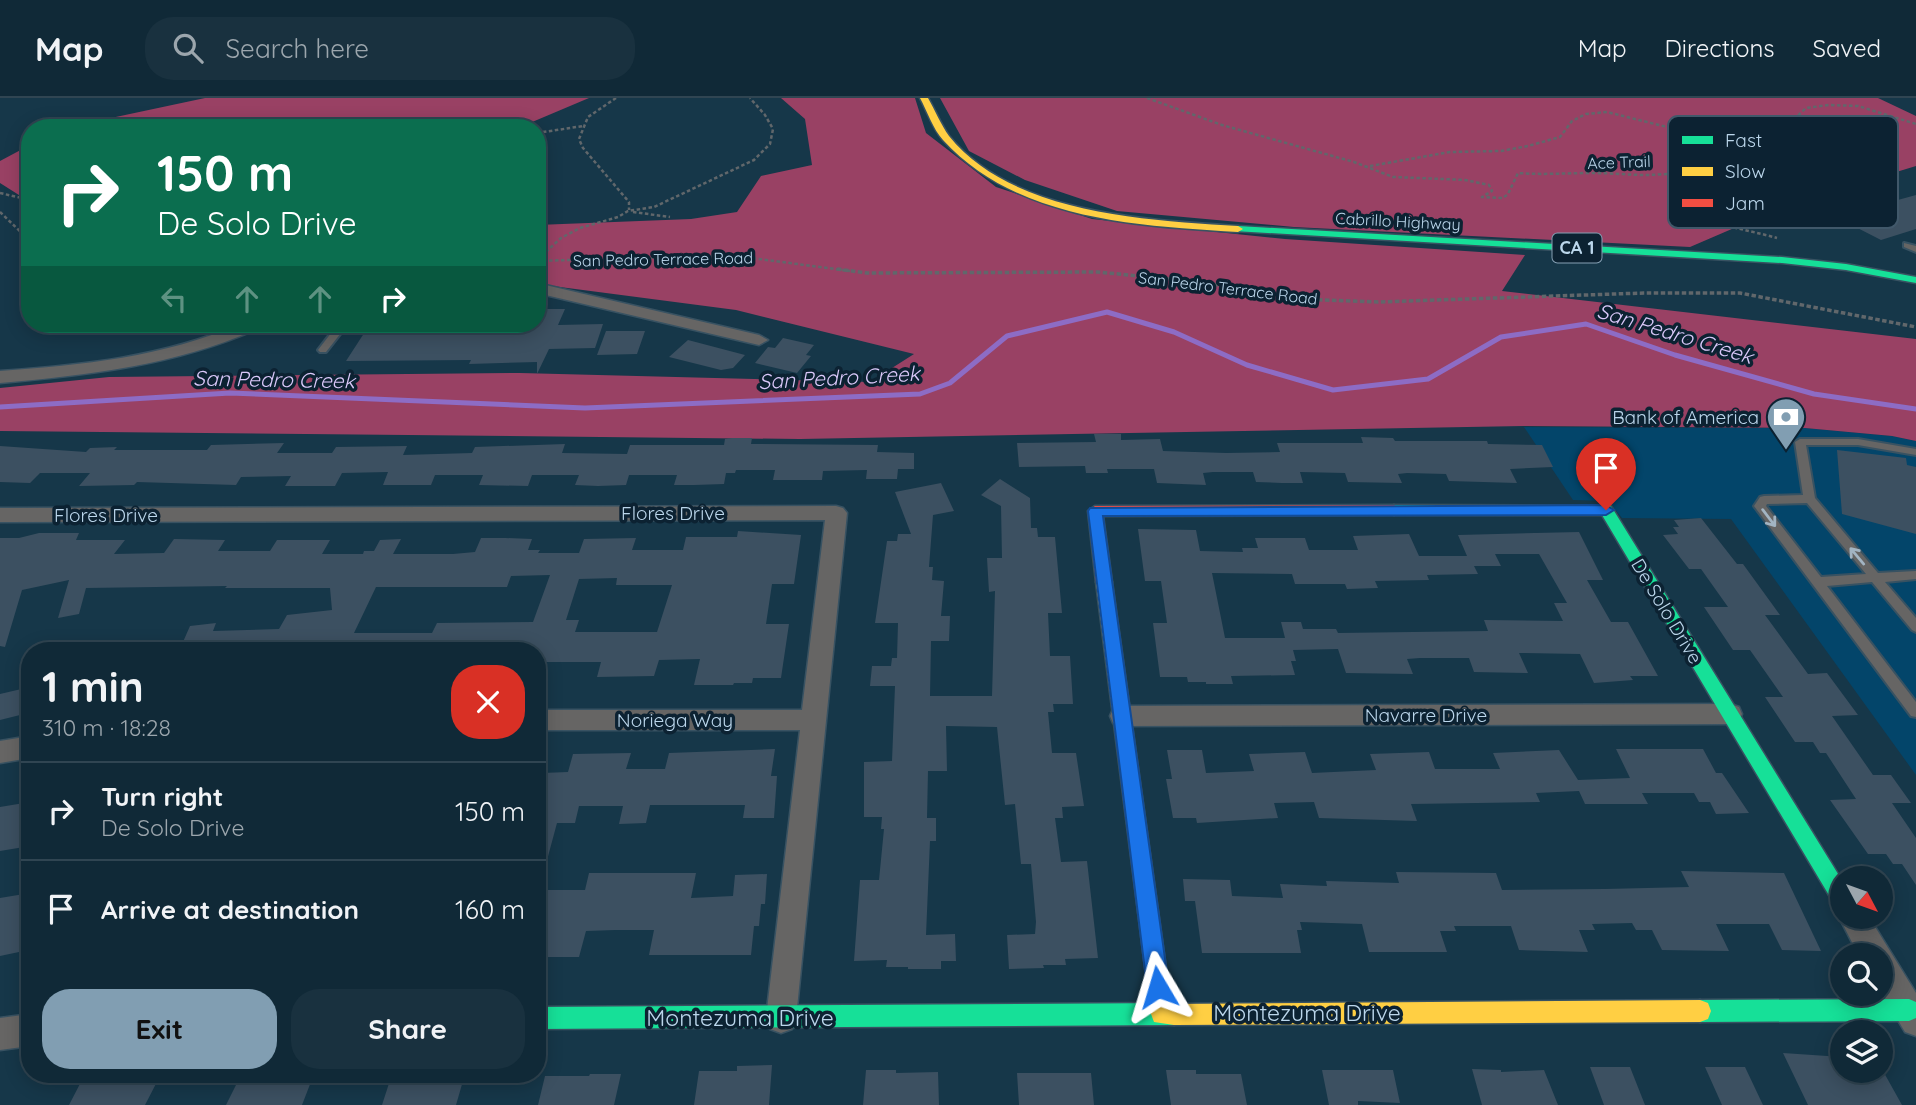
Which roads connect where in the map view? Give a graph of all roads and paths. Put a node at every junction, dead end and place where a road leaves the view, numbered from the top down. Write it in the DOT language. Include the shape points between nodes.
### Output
graph roads {
  1 [pos="616,98"];
  2 [pos="750,98"];
  3 [pos="924,98"];
  4 [pos="1147,98"];
  5 [pos="1797,116"];
  6 [pos="1890,116"];
  7 [pos="1898,118"];
  8 [pos="1916,124"];
  9 [pos="583,126"];
  10 [pos="1668,128"];
  11 [pos="546,132"];
  12 [pos="1369,167"];
  13 [pos="1668,172"];
  14 [pos="0,193"];
  15 [pos="21,198"];
  16 [pos="628,211"];
  17 [pos="0,212"];
  18 [pos="670,217"];
  19 [pos="1740,228"];
  20 [pos="21,232"];
  21 [pos="1786,243"];
  22 [pos="546,252"];
  23 [pos="546,261"];
  24 [pos="1916,280"];
  25 [pos="546,290"];
  26 [pos="680,322"];
  27 [pos="1916,327"];
  28 [pos="231,333"];
  29 [pos="336,333"];
  30 [pos="665,336"];
  31 [pos="759,340"];
  32 [pos="323,350"];
  33 [pos="0,377"];
  34 [pos="1916,452"];
  35 [pos="1810,499"];
  36 [pos="0,515"];
  37 [pos="1916,575"];
  38 [pos="1877,580"];
  39 [pos="1818,582"];
  40 [pos="1916,627"];
  41 [pos="1916,712"];
  42 [pos="1730,714"];
  43 [pos="1122,716"];
  44 [pos="546,720"];
  45 [pos="813,720"];
  46 [pos="21,748"];
  47 [pos="0,752"];
  48 [pos="1830,879"];
  49 [pos="1893,984"];
  50 [pos="1161,1014"];
  51 [pos="1913,1016"];
  52 [pos="546,1018"];
  53 [pos="781,1018"];
  54 [pos="21,1031"];
  55 [pos="0,1034"];
  1 -- 9 [label="path" via="588,117"];
  2 -- 16 [label="path" via="774,128 768,149 690,192"];
  3 -- 24 [label="main road, Cabrillo Highway / CA 1" via="941,138 983,173 1034,197 1121,217 1237,229 1766,259"];
  4 -- 12 [label="path, Ace Trail" via="1202,120"];
  5 -- 6 [label="path" via="1806,108 1829,105 1858,106"];
  7 -- 8 [label="path"];
  9 -- 11 [label="path"];
  9 -- 16 [label="path" via="579,139 583,148 629,202"];
  10 -- 12 [label="path" via="1607,112 1586,114 1572,121 1560,136 1528,146 1450,152"];
  12 -- 13 [label="path, Ace Trail" via="1406,179 1481,182 1492,191 1482,197 1503,198 1518,173"];
  14 -- 15 [label="path"];
  16 -- 18 [label="path"];
  16 -- 22 [label="path" via="580,228"];
  17 -- 20 [label="path"];
  19 -- 21 [label="path, Ace Trail"];
  23 -- 27 [label="path, San Pedro Terrace Road" via="729,255 867,272 1098,272 1322,300 1378,302 1740,293"];
  25 -- 26 [label="street"];
  26 -- 30 [label="street"];
  26 -- 31 [label="street"];
  28 -- 33 [label="street" via="185,351 141,361"];
  29 -- 32 [label="lane"];
  34 -- 35 [label="lane" via="1858,442 1800,442"];
  38 -- 35 [label="lane, one-way"];
  35 -- 39 [label="lane, one-way" via="1764,500 1760,506"];
  36 -- 45 [label="street, Flores Drive" via="836,513"];
  37 -- 38 [label="lane"];
  38 -- 39 [label="lane"];
  38 -- 40 [label="lane"];
  39 -- 41 [label="lane"];
  42 -- 43 [label="street, Navarre Drive"];
  42 -- 43 [label="main road, De Solo Drive" via="1606,510 1095,511"];
  42 -- 48 [label="main road, De Solo Drive"];
  43 -- 50 [label="main road, De Solo Drive"];
  44 -- 45 [label="street, Noriega Way"];
  45 -- 53 [label="street, Flores Drive"];
  46 -- 47 [label="street"];
  49 -- 51 [label="street"];
  50 -- 51 [label="main road, Montezuma Drive"];
  50 -- 53 [label="main road, Montezuma Drive"];
  52 -- 53 [label="main road, Montezuma Drive"];
  54 -- 55 [label="street"];
}
